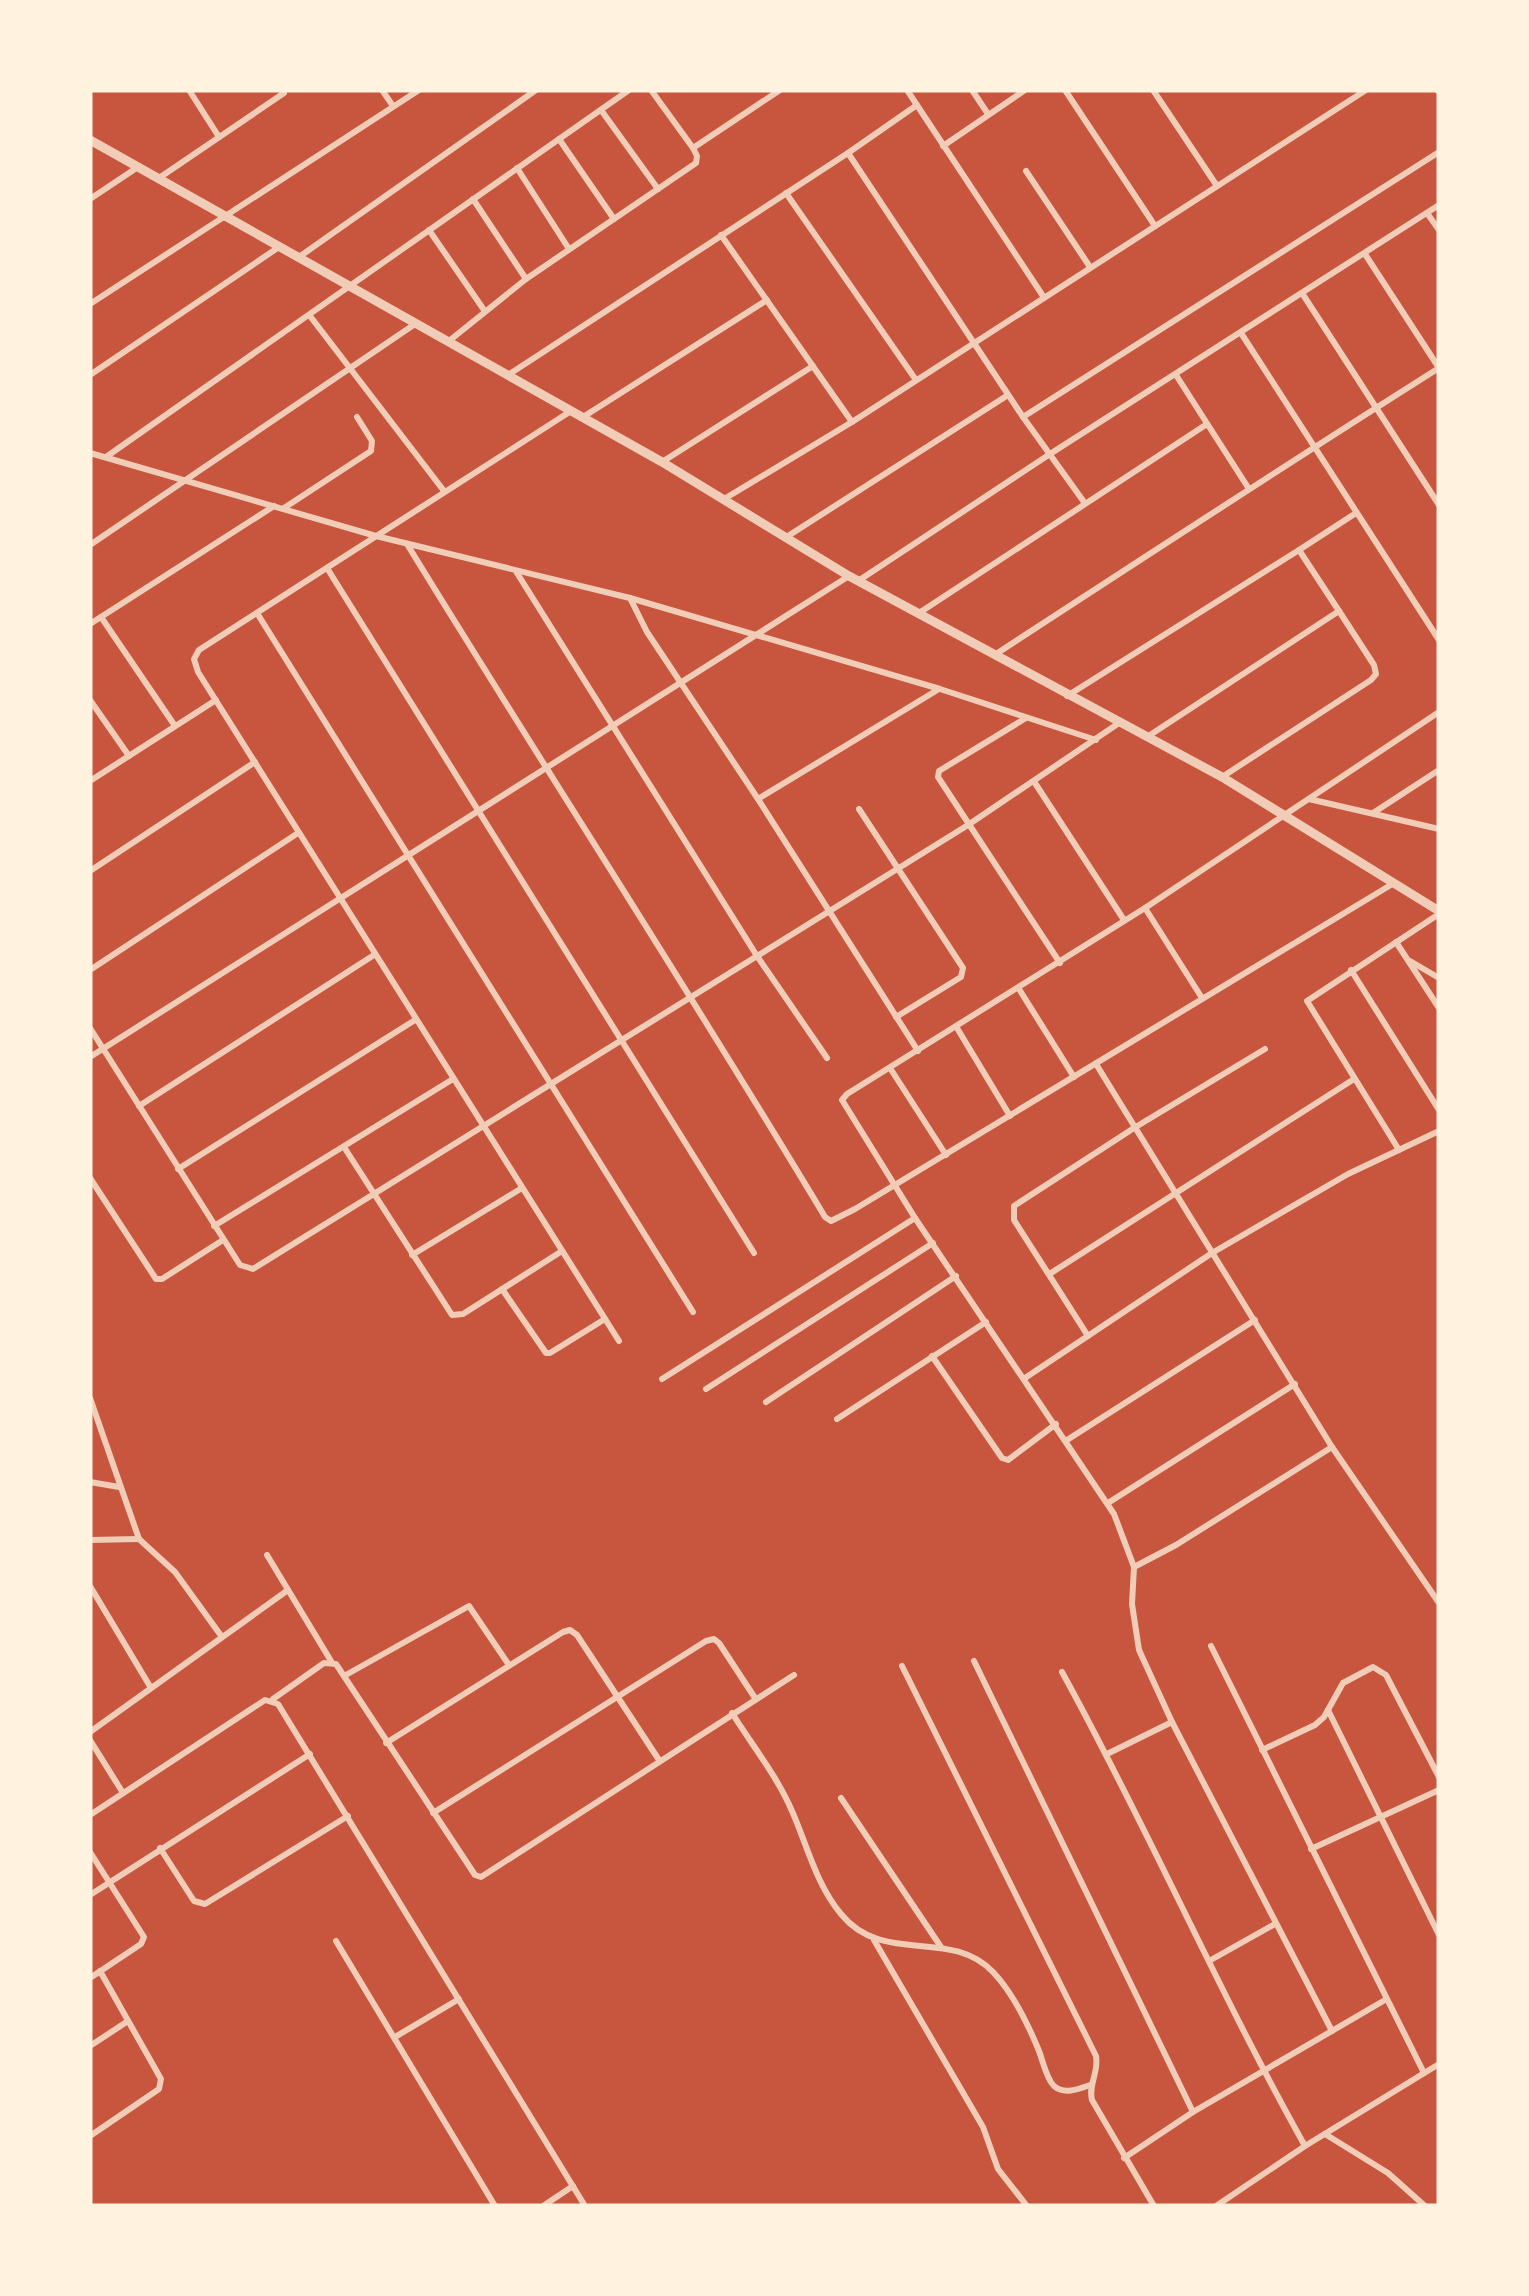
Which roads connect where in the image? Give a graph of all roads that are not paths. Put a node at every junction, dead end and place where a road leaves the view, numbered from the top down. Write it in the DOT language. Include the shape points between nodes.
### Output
graph roads {
  1 [pos="189,90"];
  2 [pos="382,90"];
  3 [pos="419,90"];
  4 [pos="536,90"];
  5 [pos="628,90"];
  6 [pos="651,90"];
  7 [pos="780,90"];
  8 [pos="907,90"];
  9 [pos="972,90"];
  10 [pos="1025,90"];
  11 [pos="1064,90"];
  12 [pos="1153,90"];
  13 [pos="1366,90"];
  14 [pos="285,91"];
  15 [pos="917,105"];
  16 [pos="393,106"];
  17 [pos="601,110"];
  18 [pos="988,114"];
  19 [pos="219,137"];
  20 [pos="560,139"];
  21 [pos="92,144"];
  22 [pos="943,146"];
  23 [pos="693,148"];
  24 [pos="1439,152"];
  25 [pos="848,153"];
  26 [pos="138,167"];
  27 [pos="517,168"];
  28 [pos="1026,171"];
  29 [pos="159,178"];
  30 [pos="1217,186"];
  31 [pos="658,190"];
  32 [pos="786,193"];
  33 [pos="90,199"];
  34 [pos="473,200"];
  35 [pos="1439,206"];
  36 [pos="1428,213"];
  37 [pos="224,215"];
  38 [pos="614,219"];
  39 [pos="1155,226"];
  40 [pos="429,230"];
  41 [pos="1439,230"];
  42 [pos="721,235"];
  43 [pos="280,246"];
  44 [pos="569,250"];
  45 [pos="1365,254"];
  46 [pos="299,257"];
  47 [pos="1090,266"];
  48 [pos="526,279"];
  49 [pos="350,285"];
  50 [pos="1302,292"];
  51 [pos="1043,296"];
  52 [pos="766,300"];
  53 [pos="90,304"];
  54 [pos="484,310"];
  55 [pos="310,316"];
  56 [pos="417,322"];
  57 [pos="1240,333"];
  58 [pos="449,341"];
  59 [pos="975,342"];
  60 [pos="352,366"];
  61 [pos="813,366"];
  62 [pos="508,374"];
  63 [pos="90,375"];
  64 [pos="1176,375"];
  65 [pos="916,380"];
  66 [pos="1008,395"];
  67 [pos="1376,408"];
  68 [pos="572,411"];
  69 [pos="357,417"];
  70 [pos="583,417"];
  71 [pos="1022,417"];
  72 [pos="852,422"];
  73 [pos="1207,424"];
  74 [pos="1314,448"];
  75 [pos="90,454"];
  76 [pos="1050,454"];
  77 [pos="105,458"];
  78 [pos="662,462"];
  79 [pos="187,480"];
  80 [pos="1250,489"];
  81 [pos="444,491"];
  82 [pos="723,500"];
  83 [pos="1084,502"];
  84 [pos="1439,505"];
  85 [pos="279,506"];
  86 [pos="1356,513"];
  87 [pos="376,536"];
  88 [pos="788,536"];
  89 [pos="407,544"];
  90 [pos="90,546"];
  91 [pos="1299,550"];
  92 [pos="327,568"];
  93 [pos="516,572"];
  94 [pos="854,578"];
  95 [pos="630,598"];
  96 [pos="1338,611"];
  97 [pos="257,613"];
  98 [pos="919,613"];
  99 [pos="100,617"];
  100 [pos="90,624"];
  101 [pos="758,636"];
  102 [pos="1439,640"];
  103 [pos="994,655"];
  104 [pos="680,681"];
  105 [pos="940,688"];
  106 [pos="1066,696"];
  107 [pos="90,700"];
  108 [pos="216,700"];
  109 [pos="1439,712"];
  110 [pos="1028,717"];
  111 [pos="1118,723"];
  112 [pos="612,724"];
  113 [pos="175,726"];
  114 [pos="1146,738"];
  115 [pos="1097,740"];
  116 [pos="130,756"];
  117 [pos="255,762"];
  118 [pos="545,769"];
  119 [pos="1439,770"];
  120 [pos="1222,777"];
  121 [pos="90,781"];
  122 [pos="1035,783"];
  123 [pos="758,798"];
  124 [pos="1308,798"];
  125 [pos="859,809"];
  126 [pos="478,813"];
  127 [pos="1373,813"];
  128 [pos="1285,814"];
  129 [pos="968,826"];
  130 [pos="1439,829"];
  131 [pos="298,832"];
  132 [pos="408,856"];
  133 [pos="899,868"];
  134 [pos="90,870"];
  135 [pos="1394,882"];
  136 [pos="340,900"];
  137 [pos="1145,908"];
  138 [pos="828,911"];
  139 [pos="1439,912"];
  140 [pos="1124,920"];
  141 [pos="1396,941"];
  142 [pos="374,955"];
  143 [pos="758,956"];
  144 [pos="1408,960"];
  145 [pos="1060,963"];
  146 [pos="90,970"];
  147 [pos="1351,970"];
  148 [pos="1439,978"];
  149 [pos="1018,989"];
  150 [pos="693,997"];
  151 [pos="1202,998"];
  152 [pos="1439,1008"];
  153 [pos="896,1017"];
  154 [pos="415,1020"];
  155 [pos="90,1028"];
  156 [pos="957,1028"];
  157 [pos="620,1041"];
  158 [pos="103,1049"];
  159 [pos="1265,1049"];
  160 [pos="918,1051"];
  161 [pos="90,1058"];
  162 [pos="827,1058"];
  163 [pos="1096,1064"];
  164 [pos="890,1068"];
  165 [pos="1074,1077"];
  166 [pos="453,1079"];
  167 [pos="1354,1079"];
  168 [pos="552,1084"];
  169 [pos="139,1106"];
  170 [pos="1439,1110"];
  171 [pos="1010,1116"];
  172 [pos="484,1127"];
  173 [pos="1134,1128"];
  174 [pos="1439,1131"];
  175 [pos="344,1147"];
  176 [pos="1398,1150"];
  177 [pos="946,1155"];
  178 [pos="178,1169"];
  179 [pos="90,1178"];
  180 [pos="895,1185"];
  181 [pos="522,1188"];
  182 [pos="1175,1194"];
  183 [pos="375,1195"];
  184 [pos="915,1218"];
  185 [pos="214,1226"];
  186 [pos="223,1240"];
  187 [pos="934,1243"];
  188 [pos="562,1250"];
  189 [pos="754,1253"];
  190 [pos="1212,1253"];
  191 [pos="412,1255"];
  192 [pos="1050,1273"];
  193 [pos="956,1276"];
  194 [pos="502,1289"];
  195 [pos="693,1312"];
  196 [pos="605,1319"];
  197 [pos="1254,1320"];
  198 [pos="986,1322"];
  199 [pos="1088,1336"];
  200 [pos="619,1341"];
  201 [pos="932,1356"];
  202 [pos="1025,1378"];
  203 [pos="662,1379"];
  204 [pos="1296,1384"];
  205 [pos="706,1389"];
  206 [pos="90,1398"];
  207 [pos="766,1402"];
  208 [pos="837,1419"];
  209 [pos="94,1421"];
  210 [pos="1056,1424"];
  211 [pos="1066,1440"];
  212 [pos="1332,1447"];
  213 [pos="90,1482"];
  214 [pos="119,1487"];
  215 [pos="1108,1503"];
  216 [pos="139,1539"];
  217 [pos="90,1540"];
  218 [pos="267,1554"];
  219 [pos="1134,1568"];
  220 [pos="90,1586"];
  221 [pos="288,1590"];
  222 [pos="1439,1603"];
  223 [pos="222,1638"];
  224 [pos="1211,1646"];
  225 [pos="331,1661"];
  226 [pos="974,1661"];
  227 [pos="509,1665"];
  228 [pos="902,1666"];
  229 [pos="1062,1672"];
  230 [pos="794,1675"];
  231 [pos="344,1676"];
  232 [pos="150,1688"];
  233 [pos="617,1696"];
  234 [pos="756,1698"];
  235 [pos="273,1700"];
  236 [pos="1328,1710"];
  237 [pos="732,1713"];
  238 [pos="1172,1722"];
  239 [pos="90,1732"];
  240 [pos="90,1740"];
  241 [pos="386,1742"];
  242 [pos="1262,1750"];
  243 [pos="310,1754"];
  244 [pos="1107,1754"];
  245 [pos="659,1760"];
  246 [pos="1439,1778"];
  247 [pos="1439,1790"];
  248 [pos="124,1793"];
  249 [pos="841,1798"];
  250 [pos="433,1812"];
  251 [pos="90,1815"];
  252 [pos="348,1816"];
  253 [pos="1380,1816"];
  254 [pos="160,1848"];
  255 [pos="1311,1849"];
  256 [pos="90,1852"];
  257 [pos="108,1882"];
  258 [pos="90,1895"];
  259 [pos="1275,1924"];
  260 [pos="1439,1936"];
  261 [pos="874,1940"];
  262 [pos="336,1941"];
  263 [pos="942,1948"];
  264 [pos="1209,1962"];
  265 [pos="100,1972"];
  266 [pos="90,1978"];
  267 [pos="460,2000"];
  268 [pos="1385,2000"];
  269 [pos="128,2021"];
  270 [pos="1332,2030"];
  271 [pos="396,2038"];
  272 [pos="90,2046"];
  273 [pos="1439,2064"];
  274 [pos="1263,2071"];
  275 [pos="1424,2073"];
  276 [pos="1092,2084"];
  277 [pos="1192,2112"];
  278 [pos="1324,2134"];
  279 [pos="90,2136"];
  280 [pos="1304,2146"];
  281 [pos="1124,2158"];
  282 [pos="573,2186"];
  283 [pos="1221,2204"];
  284 [pos="495,2206"];
  285 [pos="542,2206"];
  286 [pos="585,2206"];
  287 [pos="1027,2206"];
  288 [pos="1154,2206"];
  289 [pos="1425,2206"];
  1 -- 19 [label="street"];
  2 -- 16 [label="street"];
  3 -- 16 [label="street"];
  4 -- 46 [label="street"];
  5 -- 17 [label="street"];
  6 -- 23 [label="street"];
  7 -- 23 [label="street"];
  8 -- 15 [label="street"];
  9 -- 18 [label="street"];
  10 -- 18 [label="street"];
  11 -- 39 [label="street"];
  12 -- 30 [label="street"];
  13 -- 30 [label="street"];
  14 -- 19 [label="street"];
  15 -- 22 [label="street"];
  15 -- 25 [label="street"];
  16 -- 37 [label="street"];
  17 -- 20 [label="street"];
  17 -- 31 [label="street"];
  18 -- 22 [label="street"];
  19 -- 29 [label="street"];
  20 -- 27 [label="street"];
  20 -- 38 [label="street"];
  21 -- 26 [label="street"];
  22 -- 51 [label="street"];
  23 -- 31 [label="street" via="696,162"];
  24 -- 71 [label="street"];
  25 -- 32 [label="street"];
  25 -- 59 [label="street"];
  26 -- 29 [label="street"];
  26 -- 33 [label="street"];
  27 -- 34 [label="street"];
  27 -- 44 [label="street"];
  28 -- 47 [label="street"];
  29 -- 37 [label="street"];
  30 -- 39 [label="street"];
  31 -- 38 [label="street"];
  32 -- 42 [label="street"];
  32 -- 65 [label="street"];
  34 -- 40 [label="street"];
  34 -- 48 [label="street"];
  35 -- 36 [label="street"];
  36 -- 41 [label="street"];
  36 -- 45 [label="street"];
  37 -- 43 [label="street"];
  37 -- 53 [label="street"];
  38 -- 44 [label="street"];
  39 -- 47 [label="street"];
  40 -- 49 [label="street"];
  40 -- 54 [label="street"];
  42 -- 52 [label="street"];
  42 -- 62 [label="street"];
  43 -- 46 [label="street"];
  43 -- 63 [label="street"];
  44 -- 48 [label="street"];
  45 -- 50 [label="street"];
  45 -- 67 [label="street" via="1439,368"];
  46 -- 49 [label="street"];
  47 -- 51 [label="street"];
  48 -- 54 [label="street"];
  49 -- 55 [label="street"];
  49 -- 56 [label="street"];
  50 -- 57 [label="street"];
  50 -- 67 [label="street"];
  51 -- 59 [label="street"];
  52 -- 61 [label="street"];
  52 -- 70 [label="street"];
  54 -- 58 [label="street"];
  55 -- 60 [label="street"];
  55 -- 77 [label="street"];
  56 -- 58 [label="street"];
  56 -- 60 [label="street"];
  57 -- 64 [label="street"];
  57 -- 74 [label="street"];
  58 -- 62 [label="street"];
  59 -- 65 [label="street"];
  59 -- 66 [label="street"];
  60 -- 79 [label="street"];
  60 -- 81 [label="street"];
  61 -- 72 [label="street"];
  61 -- 78 [label="street"];
  62 -- 68 [label="street"];
  64 -- 73 [label="street"];
  64 -- 76 [label="street"];
  65 -- 72 [label="street"];
  66 -- 71 [label="street"];
  66 -- 88 [label="street"];
  67 -- 74 [label="street"];
  67 -- 84 [label="street"];
  68 -- 70 [label="street"];
  68 -- 81 [label="street"];
  69 -- 85 [label="street" via="371,450"];
  70 -- 78 [label="street"];
  71 -- 76 [label="street"];
  72 -- 82 [label="street"];
  73 -- 80 [label="street"];
  73 -- 83 [label="street"];
  74 -- 80 [label="street"];
  74 -- 86 [label="street"];
  75 -- 77 [label="street"];
  76 -- 83 [label="street"];
  76 -- 94 [label="street"];
  77 -- 79 [label="street"];
  78 -- 82 [label="street"];
  79 -- 85 [label="street"];
  79 -- 90 [label="street"];
  80 -- 103 [label="street"];
  81 -- 87 [label="street"];
  82 -- 88 [label="street"];
  83 -- 98 [label="street"];
  85 -- 87 [label="street"];
  85 -- 99 [label="street"];
  86 -- 91 [label="street"];
  86 -- 102 [label="street"];
  87 -- 89 [label="street"];
  87 -- 92 [label="street"];
  88 -- 94 [label="street"];
  89 -- 93 [label="street"];
  89 -- 118 [label="street"];
  91 -- 96 [label="street"];
  91 -- 106 [label="street"];
  92 -- 97 [label="street"];
  92 -- 126 [label="street"];
  93 -- 95 [label="street"];
  93 -- 112 [label="street"];
  94 -- 98 [label="street"];
  94 -- 101 [label="street"];
  95 -- 101 [label="street"];
  95 -- 104 [label="street"];
  96 -- 114 [label="street"];
  96 -- 120 [label="street" via="1376,674"];
  97 -- 108 [label="street" via="195,654"];
  97 -- 132 [label="street"];
  98 -- 103 [label="street"];
  99 -- 100 [label="street"];
  99 -- 113 [label="street"];
  101 -- 104 [label="street"];
  101 -- 105 [label="street"];
  103 -- 106 [label="street"];
  104 -- 112 [label="street"];
  104 -- 123 [label="street"];
  105 -- 110 [label="street"];
  105 -- 123 [label="street"];
  106 -- 111 [label="street"];
  107 -- 116 [label="street"];
  108 -- 113 [label="street"];
  108 -- 117 [label="street"];
  109 -- 124 [label="street"];
  110 -- 115 [label="street"];
  110 -- 129 [label="street" via="937,774"];
  111 -- 114 [label="street"];
  111 -- 115 [label="street"];
  112 -- 118 [label="street"];
  112 -- 143 [label="street"];
  113 -- 116 [label="street"];
  114 -- 120 [label="street"];
  115 -- 122 [label="street"];
  116 -- 121 [label="street"];
  117 -- 131 [label="street"];
  117 -- 134 [label="street"];
  118 -- 126 [label="street"];
  118 -- 150 [label="street"];
  119 -- 127 [label="street"];
  120 -- 128 [label="street"];
  122 -- 129 [label="street"];
  122 -- 140 [label="street"];
  123 -- 138 [label="street"];
  124 -- 127 [label="street"];
  124 -- 128 [label="street"];
  125 -- 133 [label="street"];
  126 -- 132 [label="street"];
  126 -- 157 [label="street"];
  127 -- 130 [label="street"];
  128 -- 135 [label="street"];
  128 -- 137 [label="street"];
  129 -- 133 [label="street"];
  129 -- 145 [label="street"];
  131 -- 136 [label="street"];
  131 -- 146 [label="street"];
  132 -- 136 [label="street"];
  132 -- 168 [label="street"];
  133 -- 138 [label="street"];
  133 -- 153 [label="street" via="964,974"];
  135 -- 139 [label="street"];
  135 -- 151 [label="street"];
  136 -- 142 [label="street"];
  136 -- 158 [label="street"];
  137 -- 140 [label="street"];
  137 -- 151 [label="street"];
  138 -- 143 [label="street"];
  138 -- 153 [label="street"];
  139 -- 141 [label="street"];
  140 -- 145 [label="street"];
  141 -- 144 [label="street"];
  141 -- 147 [label="street"];
  142 -- 154 [label="street"];
  142 -- 169 [label="street"];
  143 -- 150 [label="street"];
  143 -- 162 [label="street"];
  144 -- 148 [label="street"];
  144 -- 152 [label="street"];
  145 -- 149 [label="street"];
  147 -- 167 [label="street" via="1306,1001"];
  147 -- 170 [label="street"];
  149 -- 156 [label="street"];
  149 -- 165 [label="street"];
  150 -- 157 [label="street"];
  150 -- 180 [label="street" via="825,1217 837,1220"];
  151 -- 163 [label="street"];
  153 -- 160 [label="street"];
  154 -- 166 [label="street"];
  154 -- 178 [label="street"];
  155 -- 158 [label="street"];
  156 -- 160 [label="street"];
  156 -- 171 [label="street"];
  157 -- 168 [label="street"];
  157 -- 189 [label="street"];
  158 -- 161 [label="street"];
  158 -- 169 [label="street"];
  159 -- 173 [label="street"];
  160 -- 164 [label="street"];
  163 -- 165 [label="street"];
  163 -- 173 [label="street"];
  164 -- 177 [label="street"];
  164 -- 180 [label="street" via="842,1100"];
  165 -- 171 [label="street"];
  166 -- 172 [label="street"];
  166 -- 175 [label="street"];
  167 -- 176 [label="street"];
  167 -- 182 [label="street"];
  168 -- 172 [label="street"];
  168 -- 195 [label="street"];
  169 -- 178 [label="street"];
  171 -- 177 [label="street"];
  172 -- 181 [label="street"];
  172 -- 183 [label="street"];
  173 -- 182 [label="street"];
  173 -- 192 [label="street" via="1014,1206 1014,1220"];
  174 -- 176 [label="street"];
  175 -- 183 [label="street"];
  175 -- 185 [label="street"];
  176 -- 190 [label="street"];
  177 -- 180 [label="street"];
  178 -- 185 [label="street"];
  179 -- 186 [label="street" via="156,1279"];
  180 -- 184 [label="street"];
  181 -- 188 [label="street"];
  181 -- 191 [label="street"];
  182 -- 190 [label="street"];
  182 -- 192 [label="street"];
  183 -- 186 [label="street" via="253,1269 240,1265"];
  183 -- 191 [label="street"];
  184 -- 187 [label="street"];
  184 -- 203 [label="street"];
  185 -- 186 [label="street"];
  187 -- 193 [label="street"];
  187 -- 205 [label="street"];
  188 -- 194 [label="street"];
  188 -- 196 [label="street"];
  190 -- 197 [label="street"];
  190 -- 199 [label="street"];
  191 -- 194 [label="street" via="452,1315"];
  192 -- 199 [label="street"];
  193 -- 198 [label="street"];
  193 -- 207 [label="street"];
  194 -- 196 [label="street" via="546,1353"];
  196 -- 200 [label="street"];
  197 -- 204 [label="street"];
  197 -- 211 [label="street"];
  198 -- 201 [label="street"];
  198 -- 202 [label="street"];
  199 -- 202 [label="street"];
  201 -- 208 [label="street"];
  201 -- 210 [label="street" via="1002,1458"];
  202 -- 210 [label="street"];
  204 -- 212 [label="street"];
  204 -- 215 [label="street"];
  206 -- 209 [label="street"];
  209 -- 214 [label="street"];
  210 -- 211 [label="street"];
  211 -- 215 [label="street"];
  212 -- 219 [label="street"];
  212 -- 222 [label="street"];
  213 -- 214 [label="street"];
  214 -- 216 [label="street"];
  215 -- 219 [label="street"];
  216 -- 217 [label="street"];
  216 -- 223 [label="street" via="175,1572"];
  218 -- 221 [label="street"];
  219 -- 238 [label="street" via="1139,1650"];
  220 -- 232 [label="street"];
  221 -- 223 [label="street"];
  221 -- 225 [label="street"];
  223 -- 232 [label="street"];
  224 -- 242 [label="street"];
  225 -- 231 [label="street"];
  225 -- 235 [label="street"];
  226 -- 277 [label="street"];
  227 -- 231 [label="street" via="469,1606"];
  227 -- 233 [label="street" via="570,1630"];
  227 -- 241 [label="street"];
  228 -- 276 [label="street" via="1096,2056"];
  229 -- 244 [label="street"];
  230 -- 234 [label="street"];
  231 -- 241 [label="street"];
  232 -- 239 [label="street"];
  233 -- 234 [label="street" via="714,1639"];
  233 -- 245 [label="street"];
  233 -- 250 [label="street"];
  234 -- 237 [label="street"];
  235 -- 243 [label="street"];
  235 -- 248 [label="street"];
  236 -- 242 [label="street" via="1315,1725"];
  236 -- 246 [label="street" via="1343,1682 1381,1669"];
  236 -- 253 [label="street"];
  237 -- 245 [label="street"];
  237 -- 261 [label="street" via="784,1796 826,1894 856,1930"];
  238 -- 244 [label="street"];
  238 -- 259 [label="street"];
  240 -- 248 [label="street"];
  241 -- 250 [label="street"];
  242 -- 255 [label="street"];
  243 -- 252 [label="street"];
  243 -- 254 [label="street"];
  244 -- 264 [label="street"];
  245 -- 250 [label="street" via="482,1878"];
  247 -- 253 [label="street"];
  248 -- 251 [label="street"];
  249 -- 263 [label="street"];
  252 -- 254 [label="street" via="204,1904 194,1901"];
  252 -- 267 [label="street"];
  253 -- 255 [label="street"];
  253 -- 260 [label="street"];
  254 -- 257 [label="street"];
  255 -- 268 [label="street"];
  256 -- 257 [label="street"];
  257 -- 258 [label="street"];
  257 -- 265 [label="street" via="144,1941"];
  259 -- 264 [label="street"];
  259 -- 270 [label="street"];
  261 -- 263 [label="street"];
  261 -- 287 [label="street" via="983,2127 998,2169"];
  262 -- 271 [label="street"];
  263 -- 276 [label="street" via="992,1970 1057,2088"];
  264 -- 274 [label="street"];
  265 -- 266 [label="street"];
  265 -- 269 [label="street"];
  267 -- 271 [label="street"];
  267 -- 282 [label="street"];
  268 -- 270 [label="street"];
  268 -- 275 [label="street"];
  269 -- 272 [label="street"];
  269 -- 279 [label="street" via="161,2084"];
  270 -- 274 [label="street"];
  271 -- 284 [label="street"];
  273 -- 275 [label="street"];
  274 -- 277 [label="street"];
  274 -- 280 [label="street"];
  275 -- 278 [label="street"];
  276 -- 281 [label="street" via="1092,2100"];
  277 -- 281 [label="street"];
  278 -- 280 [label="street"];
  278 -- 289 [label="street" via="1388,2173"];
  280 -- 283 [label="street"];
  281 -- 288 [label="street"];
  282 -- 285 [label="street"];
  282 -- 286 [label="street"];
}
